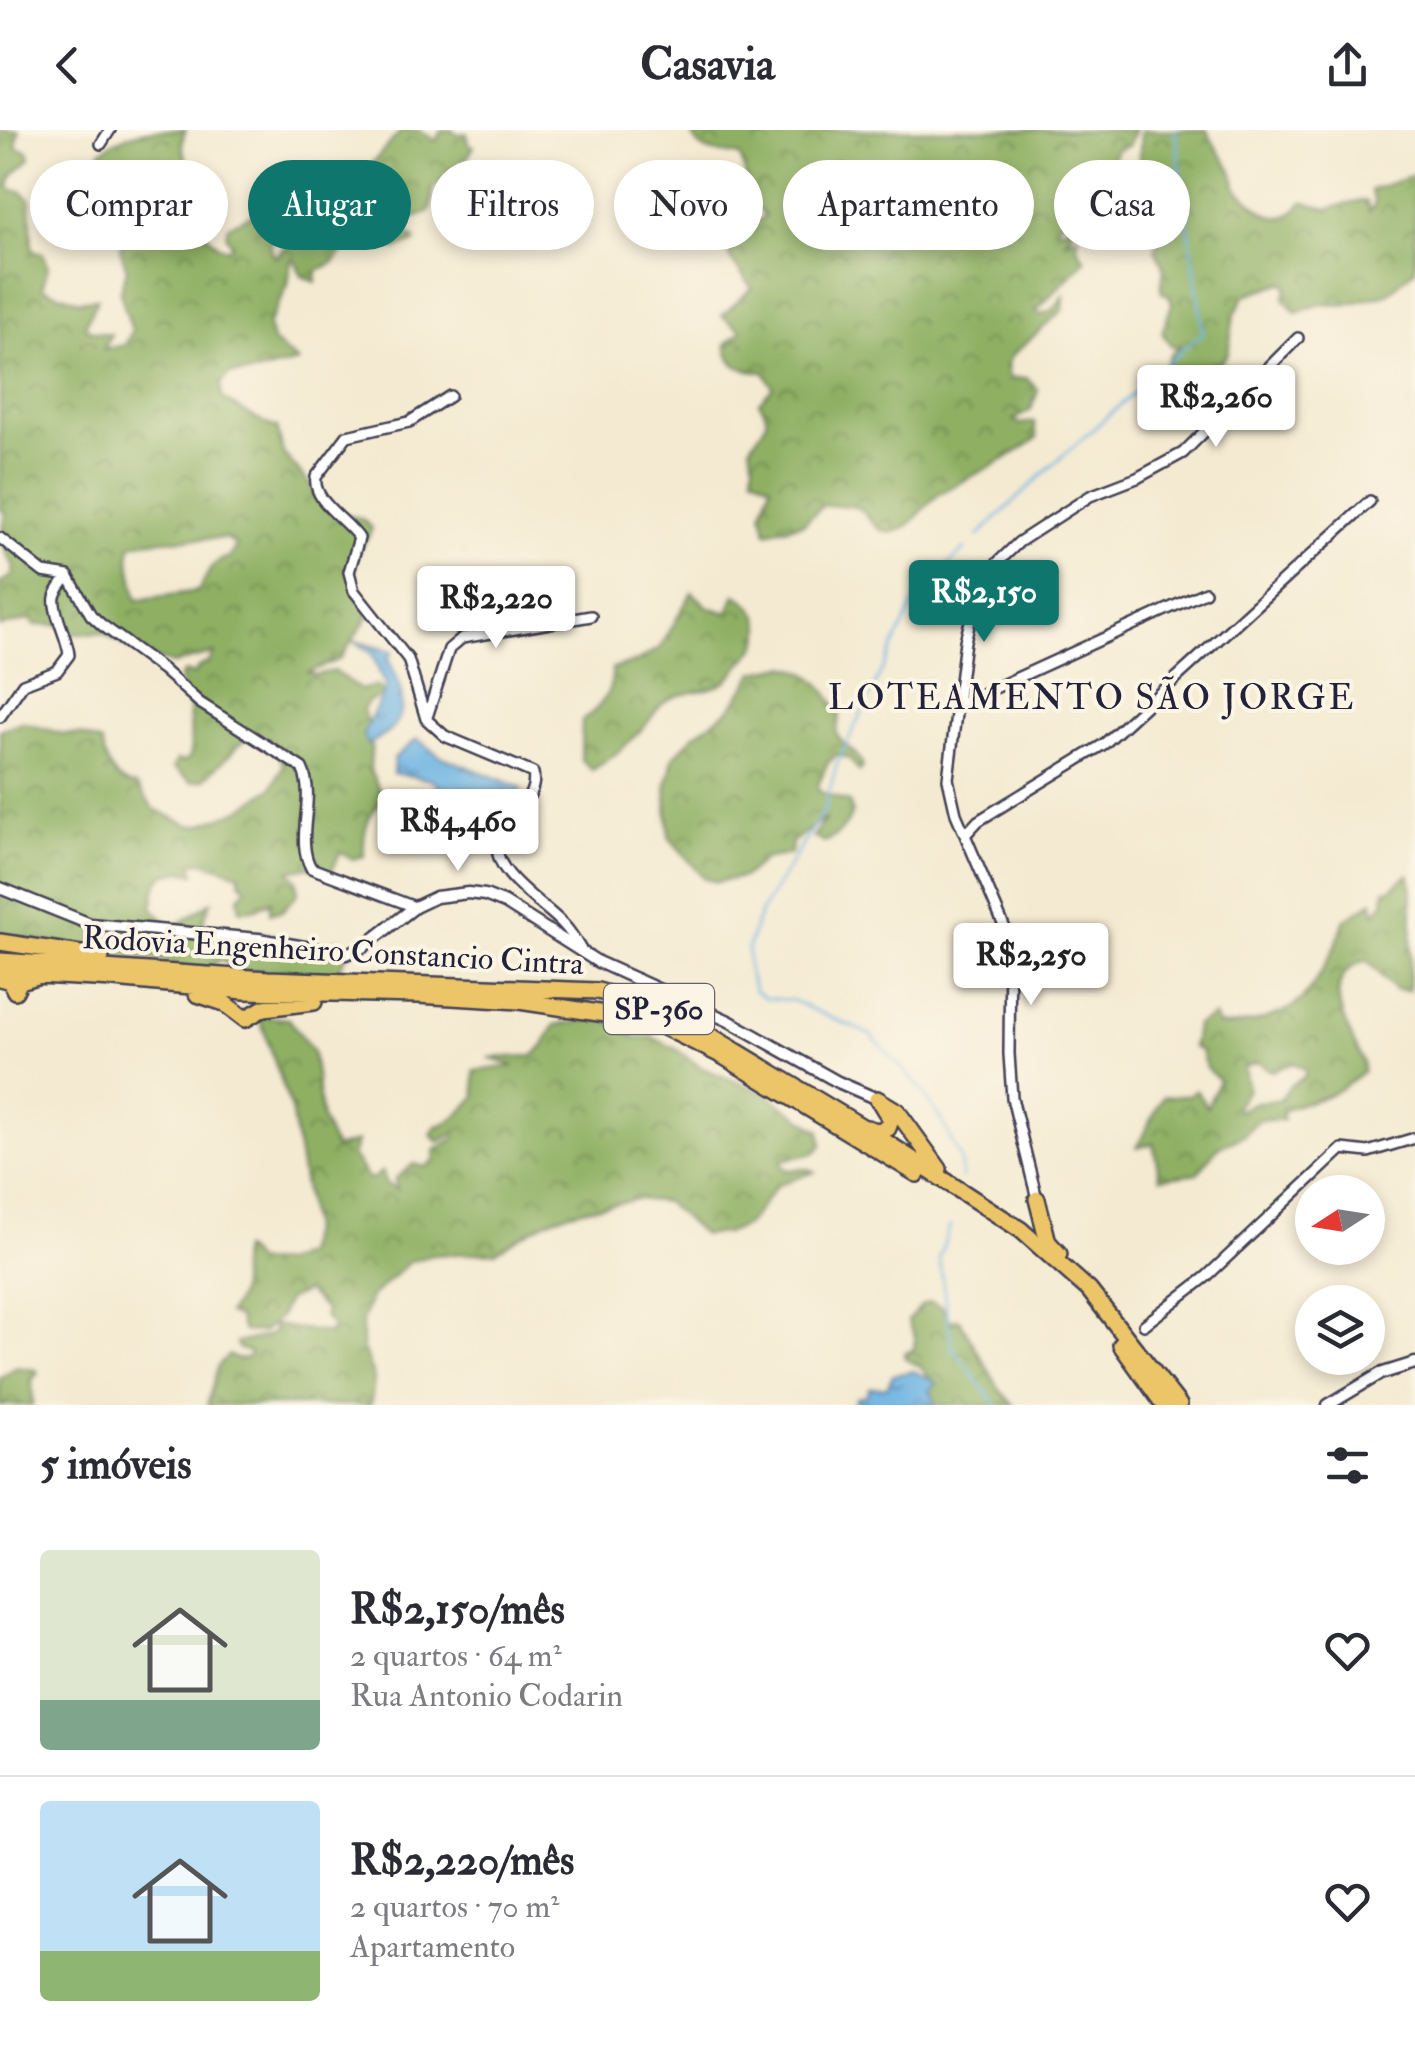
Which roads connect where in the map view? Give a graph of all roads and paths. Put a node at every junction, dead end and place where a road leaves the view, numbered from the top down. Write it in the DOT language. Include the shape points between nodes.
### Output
graph roads {
  1 [pos="110,130"];
  2 [pos="101,144"];
  3 [pos="1298,338"];
  4 [pos="450,396"];
  5 [pos="1370,501"];
  6 [pos="0,538"];
  7 [pos="68,576"];
  8 [pos="1205,592"];
  9 [pos="591,616"];
  10 [pos="958,705"];
  11 [pos="0,717"];
  12 [pos="426,720"];
  13 [pos="965,835"];
  14 [pos="0,888"];
  15 [pos="415,907"];
  16 [pos="0,942"];
  17 [pos="583,952"];
  18 [pos="0,961"];
  19 [pos="138,969"];
  20 [pos="0,976"];
  21 [pos="155,984"];
  22 [pos="352,993"];
  23 [pos="877,1098"];
  24 [pos="864,1128"];
  25 [pos="1415,1138"];
  26 [pos="959,1189"];
  27 [pos="1037,1199"];
  28 [pos="998,1214"];
  29 [pos="1088,1290"];
  30 [pos="1144,1325"];
  31 [pos="1415,1363"];
  32 [pos="1164,1405"];
  33 [pos="1179,1405"];
  34 [pos="1328,1405"];
  1 -- 2 [label="street"];
  3 -- 10 [label="street" via="1183,453 1090,496 1019,542 994,567 978,590"];
  4 -- 12 [label="street" via="409,422 348,436 314,484 358,538 350,572 354,591 408,659"];
  5 -- 13 [label="street" via="1104,744"];
  6 -- 7 [label="street" via="43,572"];
  7 -- 11 [label="street" via="54,604 70,655 52,674 23,684"];
  7 -- 15 [label="street" via="102,625 200,703 302,768 311,868"];
  8 -- 10 [label="street"];
  9 -- 12 [label="street" via="462,638 449,649"];
  10 -- 13 [label="street" via="948,779"];
  12 -- 17 [label="street" via="445,736 533,773 534,787 498,842 498,858"];
  13 -- 27 [label="street" via="1010,940 1012,1098"];
  14 -- 15 [label="street" via="90,924 346,954"];
  15 -- 17 [label="street" via="436,897 485,895"];
  16 -- 19 [label="highway"];
  17 -- 23 [label="street"];
  18 -- 19 [label="highway, Rodovia Engenheiro Constancio Cintra / SP-360"];
  19 -- 24 [label="highway, Rodovia Engenheiro Constancio Cintra / SP-360" via="598,991 671,1012"];
  20 -- 21 [label="highway, Rodovia Engenheiro Constancio Cintra / SP-360" via="15,991 42,974"];
  21 -- 22 [label="highway, Rodovia Engenheiro Constancio Cintra / SP-360"];
  21 -- 22 [label="highway" via="224,1002 246,1019 264,1008"];
  22 -- 32 [label="highway, Rodovia Engenheiro Constancio Cintra / SP-360" via="565,1006 652,1020 723,1056 1010,1234 1068,1282"];
  23 -- 24 [label="highway" via="888,1111 888,1128"];
  23 -- 26 [label="highway" via="897,1111"];
  24 -- 26 [label="highway, Rodovia Engenheiro Constancio Cintra / SP-360"];
  25 -- 30 [label="street" via="1368,1152 1342,1149"];
  26 -- 28 [label="highway, Rodovia Engenheiro Constancio Cintra / SP-360"];
  27 -- 28 [label="highway" via="1032,1217"];
  27 -- 29 [label="highway" via="1048,1242"];
  28 -- 29 [label="highway, Rodovia Engenheiro Constancio Cintra / SP-360"];
  29 -- 33 [label="highway, Rodovia Engenheiro Constancio Cintra / SP-360"];
  31 -- 34 [label="street" via="1380,1374"];
}
